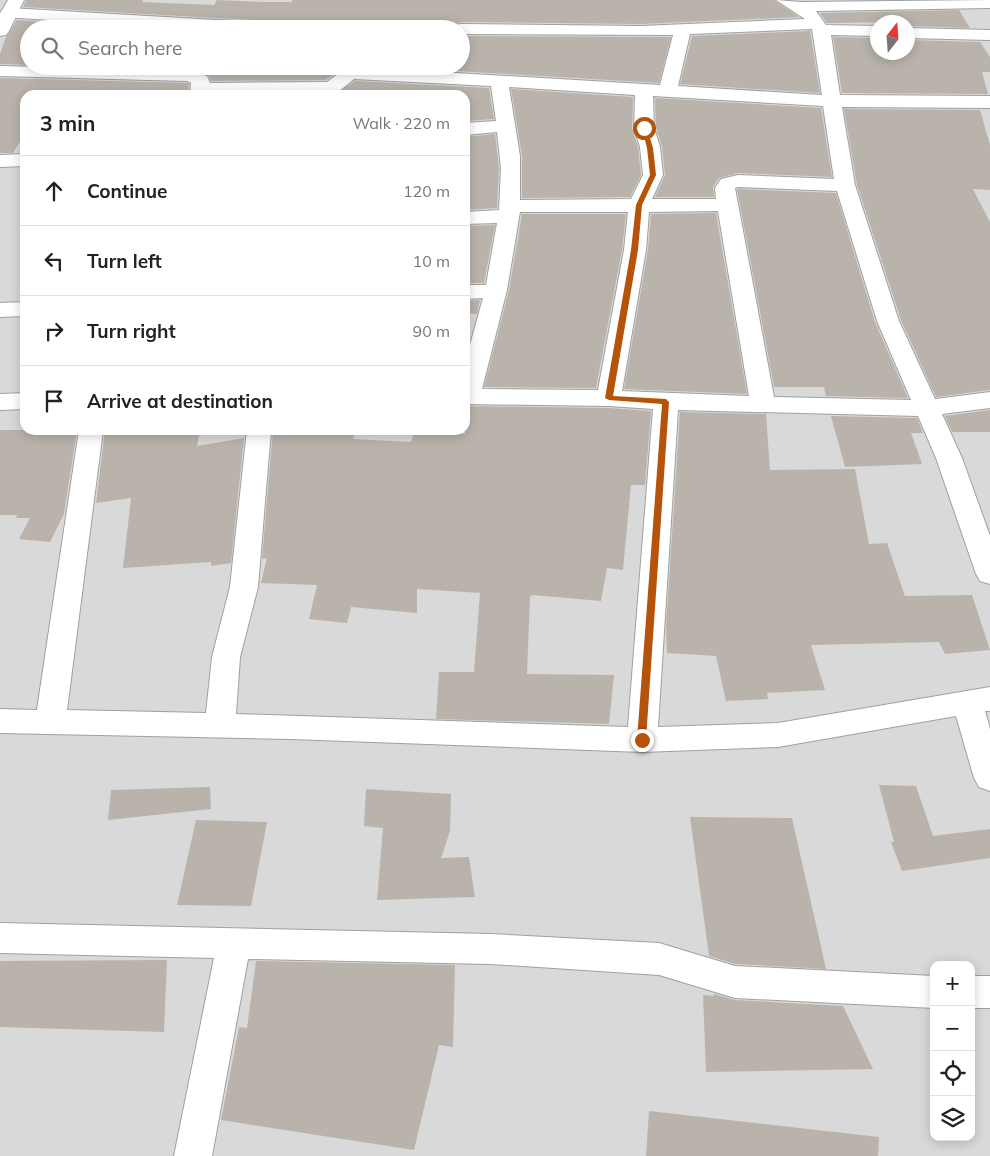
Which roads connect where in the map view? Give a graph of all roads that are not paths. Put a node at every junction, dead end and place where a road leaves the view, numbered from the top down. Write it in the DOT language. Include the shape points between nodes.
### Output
graph roads {
  1 [pos="990,3"];
  2 [pos="792,4"];
  3 [pos="12,7"];
  4 [pos="173,20"];
  5 [pos="820,27"];
  6 [pos="683,28"];
  7 [pos="470,29"];
  8 [pos="870,30"];
  9 [pos="0,31"];
  10 [pos="915,33"];
  11 [pos="990,35"];
  12 [pos="0,71"];
  13 [pos="20,72"];
  14 [pos="151,75"];
  15 [pos="349,75"];
  16 [pos="403,75"];
  17 [pos="499,79"];
  18 [pos="644,88"];
  19 [pos="200,90"];
  20 [pos="266,90"];
  21 [pos="668,90"];
  22 [pos="832,101"];
  23 [pos="990,102"];
  24 [pos="505,126"];
  25 [pos="470,129"];
  26 [pos="20,160"];
  27 [pos="0,161"];
  28 [pos="845,185"];
  29 [pos="639,205"];
  30 [pos="727,205"];
  31 [pos="510,211"];
  32 [pos="470,217"];
  33 [pos="495,291"];
  34 [pos="470,292"];
  35 [pos="20,309"];
  36 [pos="0,310"];
  37 [pos="470,385"];
  38 [pos="470,396"];
  39 [pos="609,398"];
  40 [pos="990,400"];
  41 [pos="20,401"];
  42 [pos="0,402"];
  43 [pos="666,402"];
  44 [pos="763,404"];
  45 [pos="928,408"];
  46 [pos="90,435"];
  47 [pos="259,435"];
  48 [pos="990,574"];
  49 [pos="978,701"];
  50 [pos="0,721"];
  51 [pos="50,722"];
  52 [pos="220,725"];
  53 [pos="642,740"];
  54 [pos="990,778"];
  55 [pos="0,938"];
  56 [pos="234,943"];
  57 [pos="930,992"];
  58 [pos="975,992"];
  59 [pos="990,992"];
  60 [pos="193,1156"];
  1 -- 2 [label="street"];
  2 -- 5 [label="street"];
  3 -- 4 [label="street"];
  3 -- 9 [label="street"];
  5 -- 6 [label="street"];
  5 -- 8 [label="street"];
  5 -- 22 [label="street"];
  6 -- 7 [label="street" via="641,31"];
  6 -- 21 [label="street"];
  10 -- 11 [label="street"];
  12 -- 13 [label="street"];
  14 -- 19 [label="street" via="189,76 201,80"];
  15 -- 20 [label="street" via="331,88"];
  16 -- 17 [label="street"];
  17 -- 18 [label="street"];
  17 -- 24 [label="street"];
  18 -- 21 [label="street"];
  18 -- 29 [label="street" via="644,128 653,175"];
  21 -- 22 [label="street"];
  22 -- 23 [label="street"];
  22 -- 28 [label="street"];
  24 -- 25 [label="street"];
  24 -- 31 [label="street" via="510,157"];
  26 -- 27 [label="street"];
  28 -- 30 [label="street" via="738,181 728,183 725,188"];
  28 -- 45 [label="street" via="888,321"];
  29 -- 30 [label="street"];
  29 -- 31 [label="street"];
  29 -- 39 [label="street"];
  30 -- 44 [label="street"];
  31 -- 32 [label="street"];
  31 -- 33 [label="street"];
  33 -- 34 [label="street"];
  33 -- 37 [label="street"];
  35 -- 36 [label="street"];
  38 -- 39 [label="street"];
  39 -- 43 [label="street"];
  40 -- 45 [label="street"];
  41 -- 42 [label="street"];
  43 -- 44 [label="street"];
  43 -- 53 [label="street"];
  44 -- 45 [label="street"];
  45 -- 48 [label="street"];
  46 -- 51 [label="street"];
  47 -- 52 [label="street" via="244,587 226,657"];
  49 -- 53 [label="street" via="778,735"];
  49 -- 54 [label="street"];
  50 -- 51 [label="street"];
  51 -- 52 [label="street"];
  52 -- 53 [label="street"];
  55 -- 56 [label="street"];
  56 -- 57 [label="street" via="491,950 659,959 735,982"];
  56 -- 60 [label="street"];
  58 -- 59 [label="street"];
}
